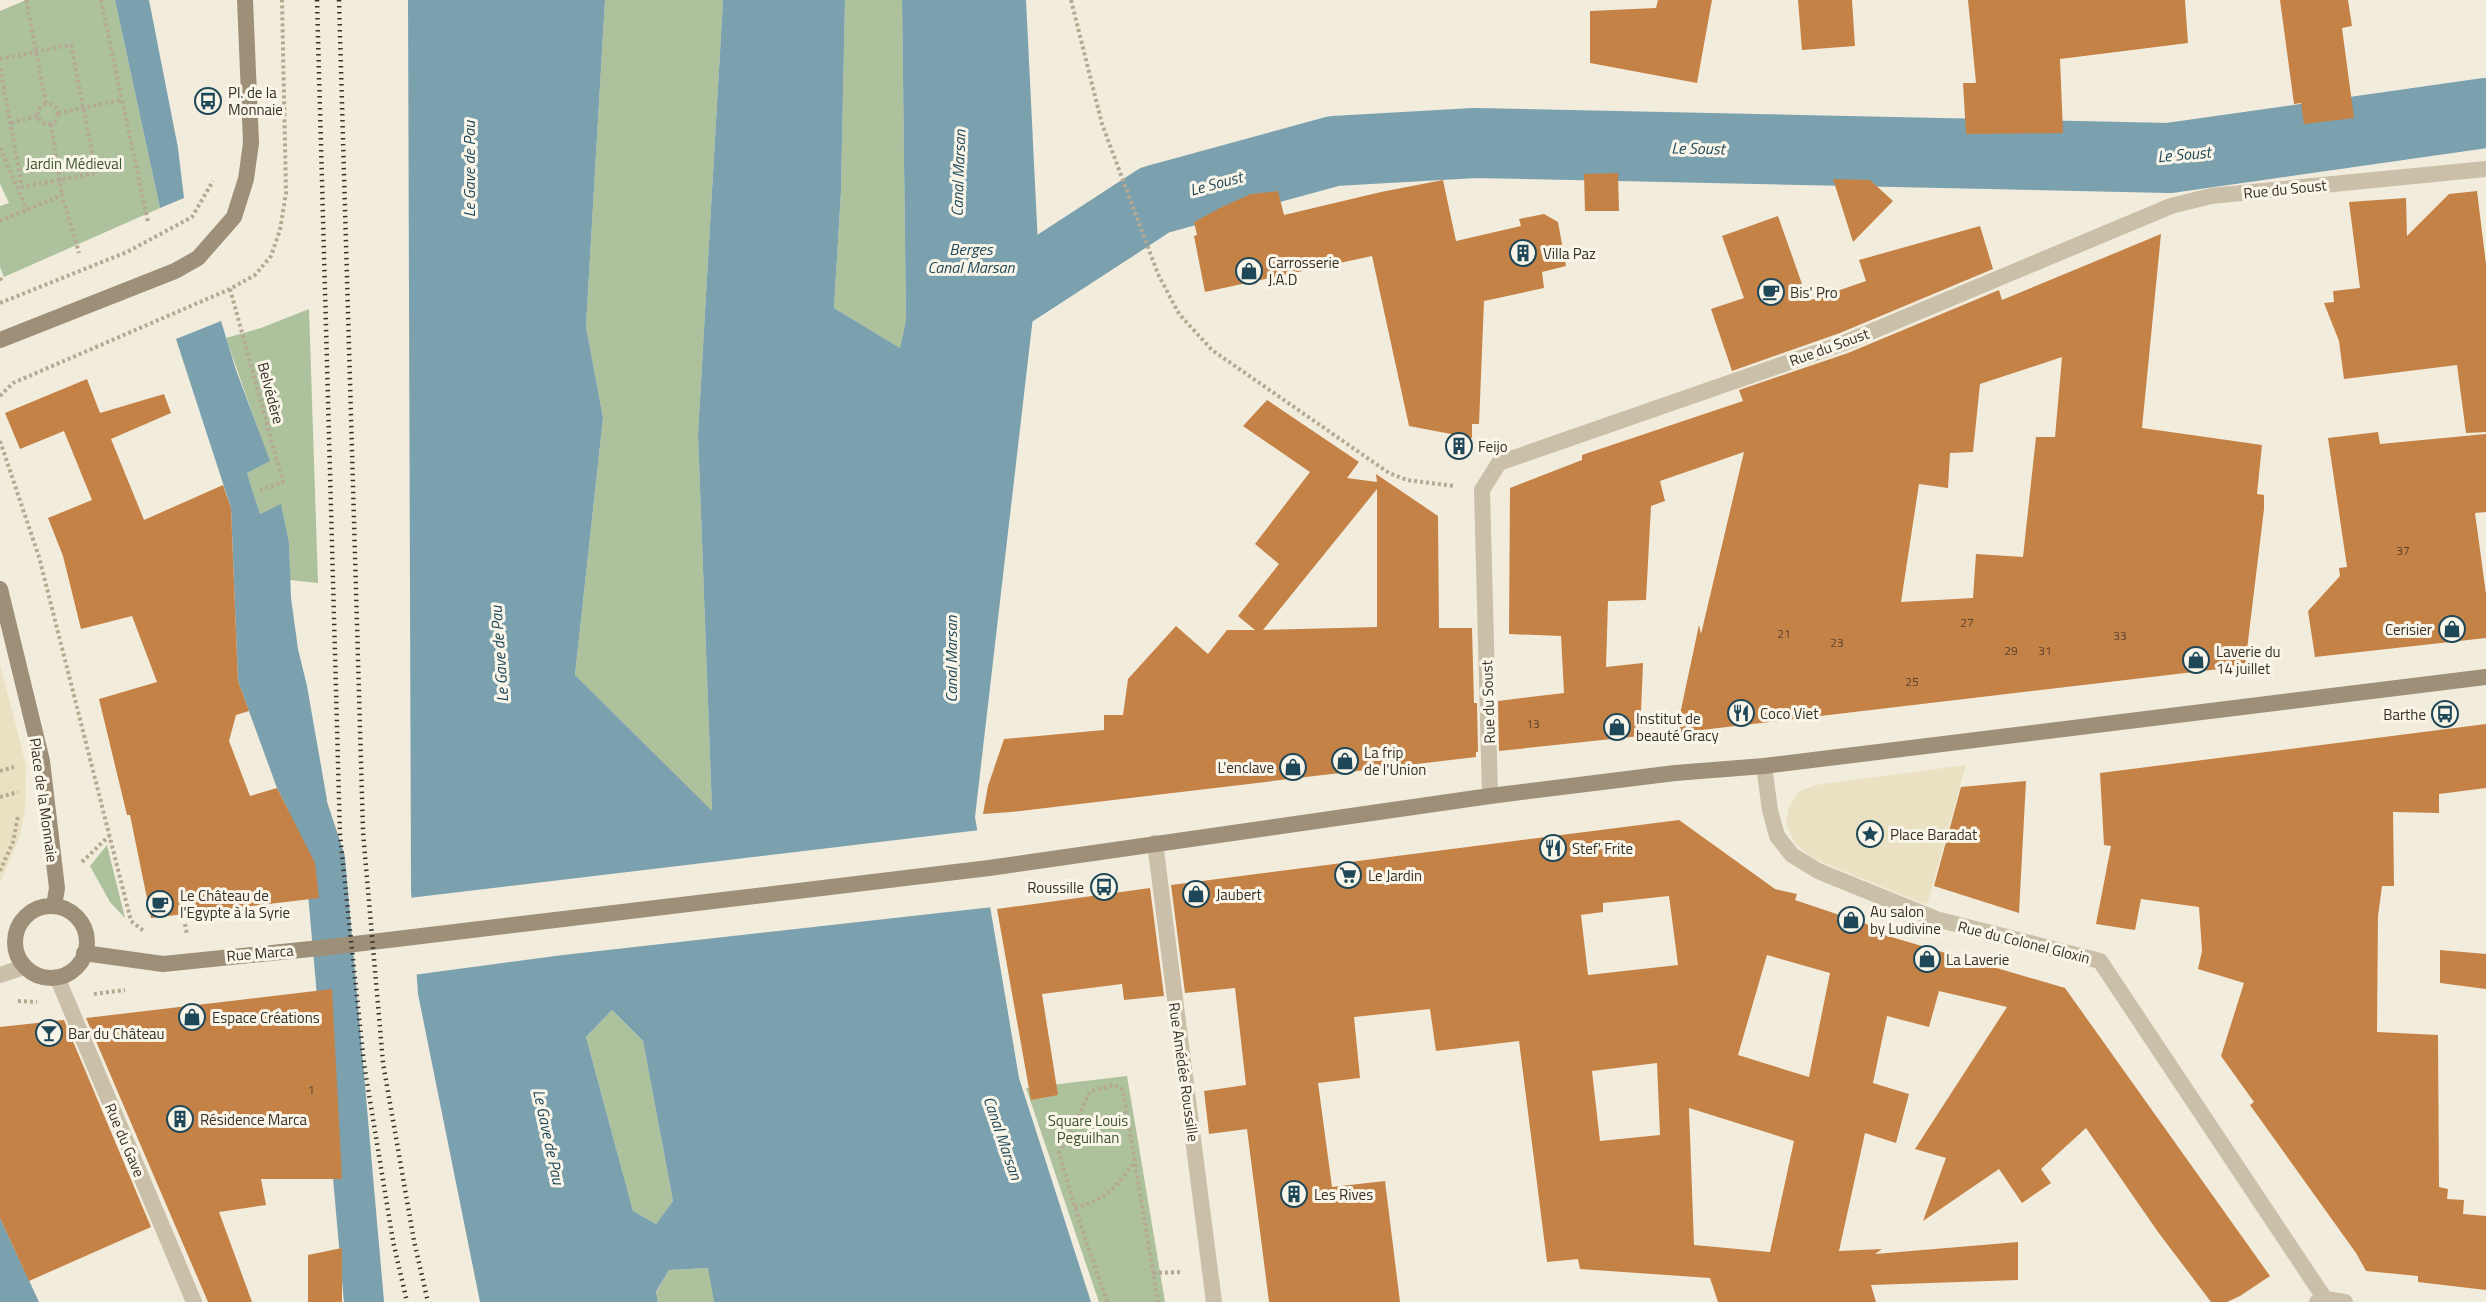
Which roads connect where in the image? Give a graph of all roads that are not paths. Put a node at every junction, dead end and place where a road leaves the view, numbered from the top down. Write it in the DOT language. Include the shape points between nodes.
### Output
graph roads {
  1 [pos="245,0"];
  2 [pos="2486,169"];
  3 [pos="0,340"];
  4 [pos="0,589"];
  5 [pos="2486,677"];
  6 [pos="1764,766"];
  7 [pos="1490,796"];
  8 [pos="1155,843"];
  9 [pos="54,906"];
  10 [pos="84,953"];
  11 [pos="24,967"];
  12 [pos="0,975"];
  13 [pos="57,977"];
  14 [pos="2323,1301"];
  15 [pos="194,1302"];
  16 [pos="1214,1302"];
  17 [pos="2345,1302"];
  1 -- 3 [label="main road" via="251,142 246,179 234,217 198,258 100,303"];
  2 -- 7 [label="street, Rue du Soust" via="2211,196 2171,206 1844,343 1499,463 1482,490"];
  4 -- 9 [label="main road, Place de la Monnaie" via="42,761 57,888"];
  5 -- 6 [label="main road, Rue Marca"];
  6 -- 7 [label="main road, Rue Marca"];
  6 -- 14 [label="street, Rue du Colonel Gloxin" via="1777,836 1792,855 1818,871 1936,919 2100,962"];
  7 -- 8 [label="main road, Rue Marca"];
  8 -- 10 [label="main road, Rue Marca" via="989,868 330,947 163,964"];
  8 -- 16 [label="street, Rue Amédée Roussille"];
  9 -- 10 [label="main road" via="80,922 86,942"];
  9 -- 11 [label="main road" via="33,911 18,926 15,948"];
  10 -- 13 [label="main road" via="74,969"];
  11 -- 12 [label="street"];
  11 -- 13 [label="main road" via="40,976"];
  13 -- 15 [label="street, Rue du Gave"];
  14 -- 17 [label="street"];
}
